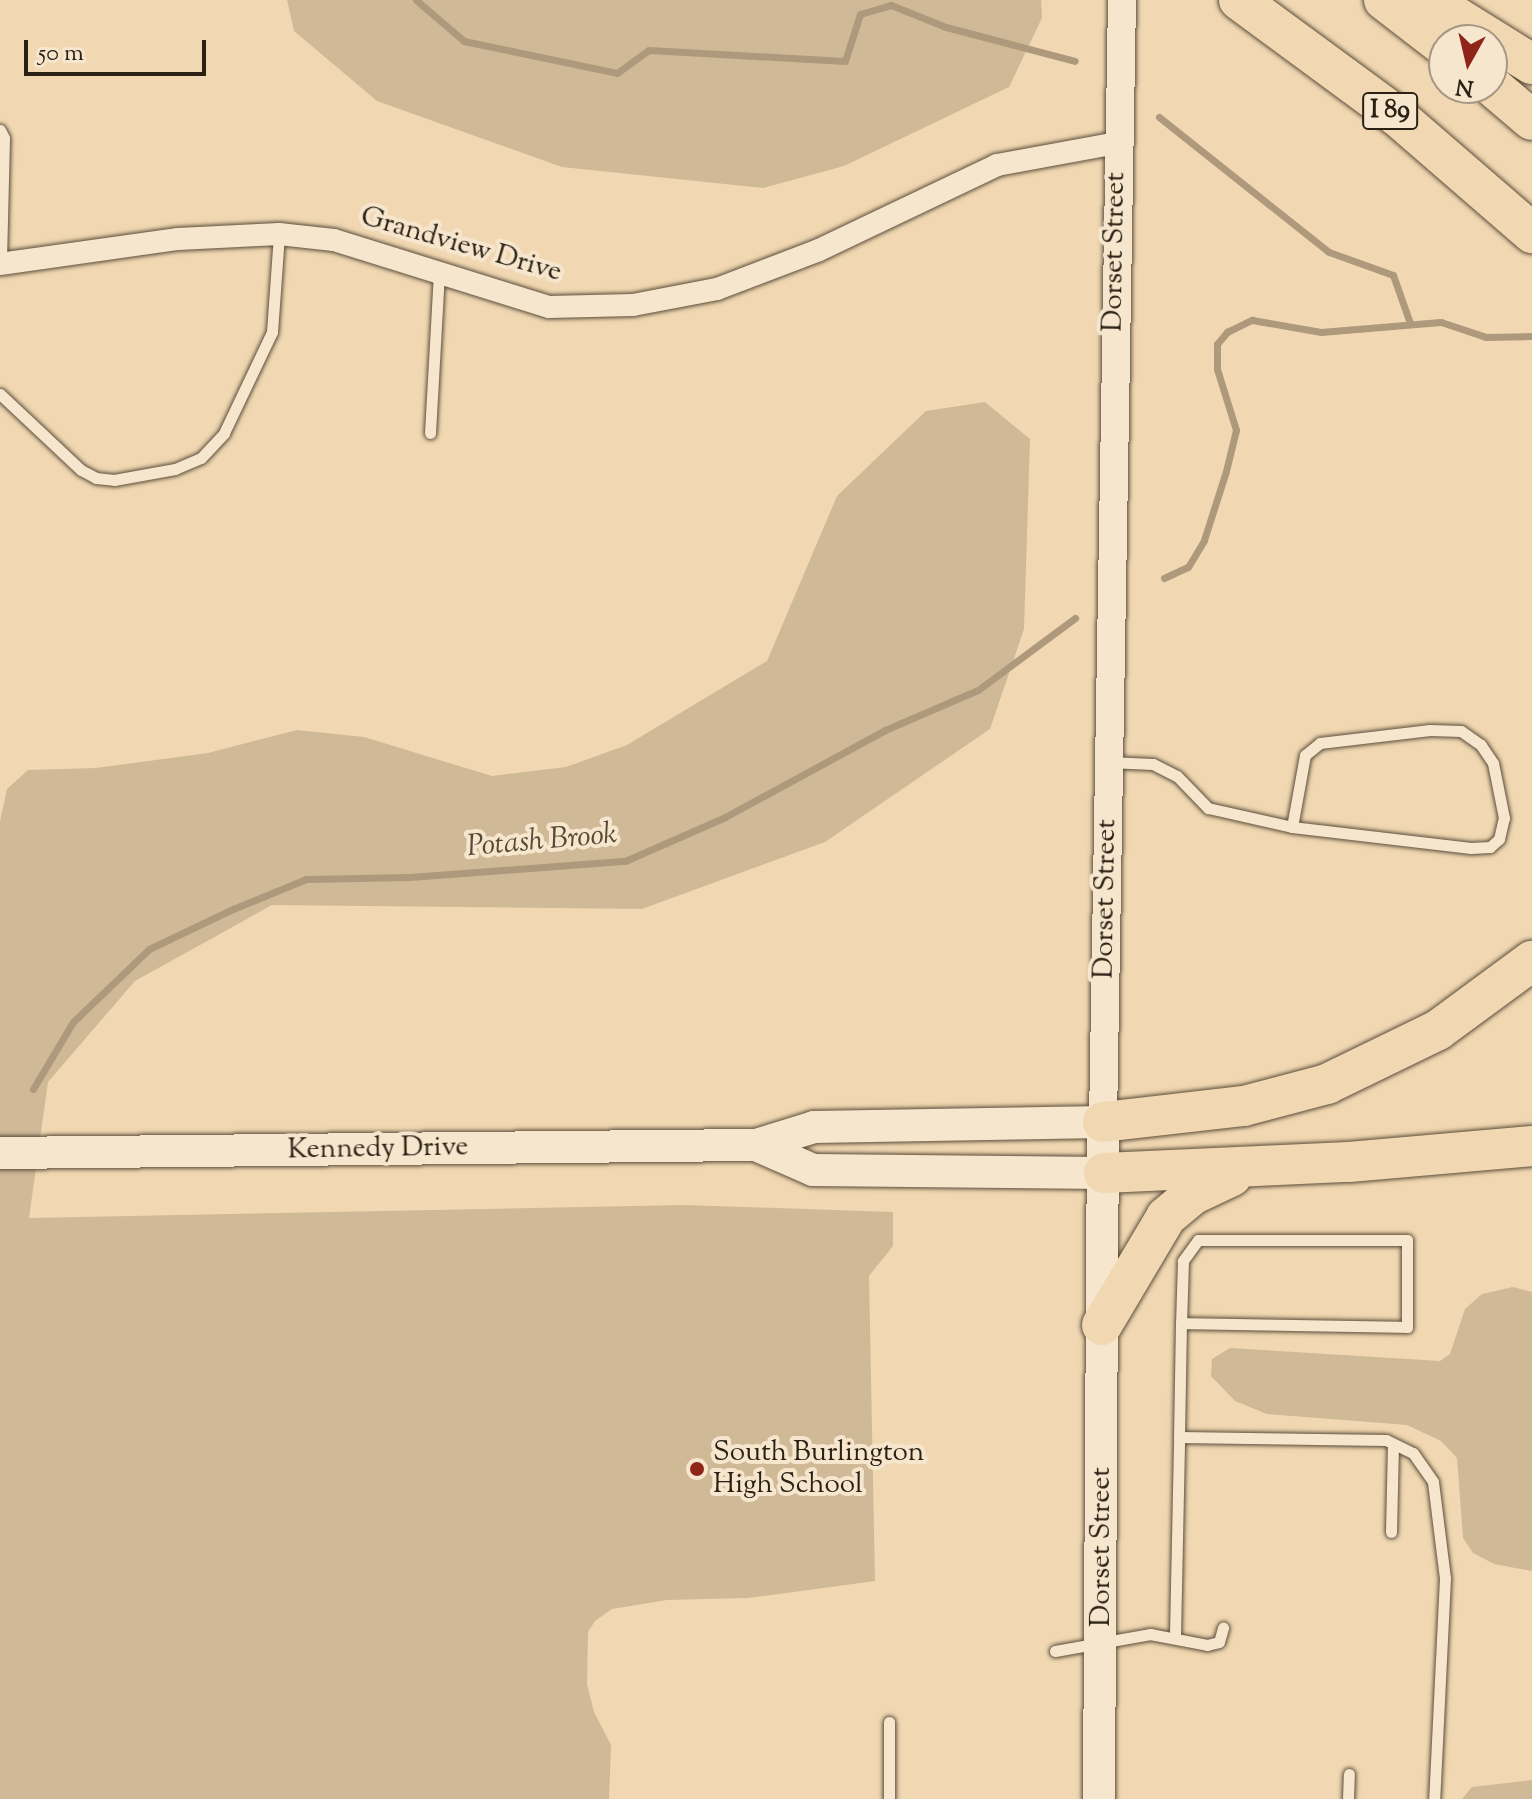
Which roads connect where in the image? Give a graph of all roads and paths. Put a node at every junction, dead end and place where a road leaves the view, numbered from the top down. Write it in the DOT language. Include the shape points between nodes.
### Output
graph roads {
  1 [pos="1122,0"];
  2 [pos="1239,0"];
  3 [pos="1384,0"];
  4 [pos="1429,0"];
  5 [pos="1428,34"];
  6 [pos="1532,64"];
  7 [pos="1508,100"];
  8 [pos="1532,120"];
  9 [pos="0,130"];
  10 [pos="1117,143"];
  11 [pos="1532,233"];
  12 [pos="279,234"];
  13 [pos="1,264"];
  14 [pos="439,271"];
  15 [pos="0,394"];
  16 [pos="430,433"];
  17 [pos="1108,762"];
  18 [pos="1292,827"];
  19 [pos="1532,961"];
  20 [pos="1103,1122"];
  21 [pos="756,1145"];
  22 [pos="1532,1146"];
  23 [pos="0,1153"];
  24 [pos="1263,1167"];
  25 [pos="1104,1173"];
  26 [pos="1181,1323"];
  27 [pos="1102,1325"];
  28 [pos="1179,1437"];
  29 [pos="1393,1444"];
  30 [pos="1391,1532"];
  31 [pos="1223,1628"];
  32 [pos="1175,1635"];
  33 [pos="1102,1639"];
  34 [pos="1055,1651"];
  35 [pos="889,1722"];
  36 [pos="1349,1774"];
  37 [pos="889,1799"];
  38 [pos="1099,1799"];
  39 [pos="1348,1799"];
  40 [pos="1434,1799"];
  1 -- 10 [label="street, Dorset Street"];
  2 -- 11 [label="highway, I 89" via="1397,116"];
  3 -- 5 [label="highway"];
  4 -- 6 [label="highway"];
  7 -- 8 [label="highway"];
  9 -- 13 [label="lane"];
  10 -- 14 [label="street, Grandview Drive" via="997,165 819,250 717,289 633,305 549,307"];
  10 -- 17 [label="street, Dorset Street"];
  12 -- 13 [label="street, Grandview Drive" via="178,239"];
  12 -- 14 [label="street, Grandview Drive" via="334,240"];
  12 -- 15 [label="lane" via="272,332 224,433 201,458 160,472 96,478"];
  14 -- 16 [label="lane"];
  17 -- 18 [label="lane" via="1153,764 1177,776 1208,808"];
  17 -- 20 [label="street, Dorset Street"];
  18 -- 18 [label="lane" via="1471,848 1490,847 1499,839 1504,818 1493,763 1481,745 1461,731 1430,730 1320,743 1305,755"];
  19 -- 20 [label="highway" via="1438,1030 1327,1084 1244,1106"];
  20 -- 21 [label="main road, Kennedy Drive" via="814,1127"];
  20 -- 25 [label="main road, Dorset Street"];
  21 -- 23 [label="main road, Kennedy Drive"];
  21 -- 25 [label="main road, Kennedy Drive" via="813,1170"];
  22 -- 24 [label="highway"];
  24 -- 25 [label="highway"];
  24 -- 27 [label="highway" via="1207,1187 1173,1211"];
  25 -- 27 [label="main road, Dorset Street"];
  26 -- 26 [label="lane" via="1183,1261 1198,1240 1407,1240 1407,1327"];
  26 -- 28 [label="lane"];
  27 -- 33 [label="main road, Dorset Street"];
  28 -- 29 [label="lane"];
  28 -- 32 [label="lane"];
  29 -- 30 [label="lane"];
  29 -- 40 [label="lane" via="1413,1453 1433,1482 1437,1548 1445,1578"];
  31 -- 32 [label="lane" via="1219,1642 1207,1645"];
  32 -- 33 [label="lane"];
  33 -- 34 [label="lane"];
  33 -- 38 [label="main road, Dorset Street"];
  35 -- 37 [label="lane"];
  36 -- 39 [label="lane"];
}
